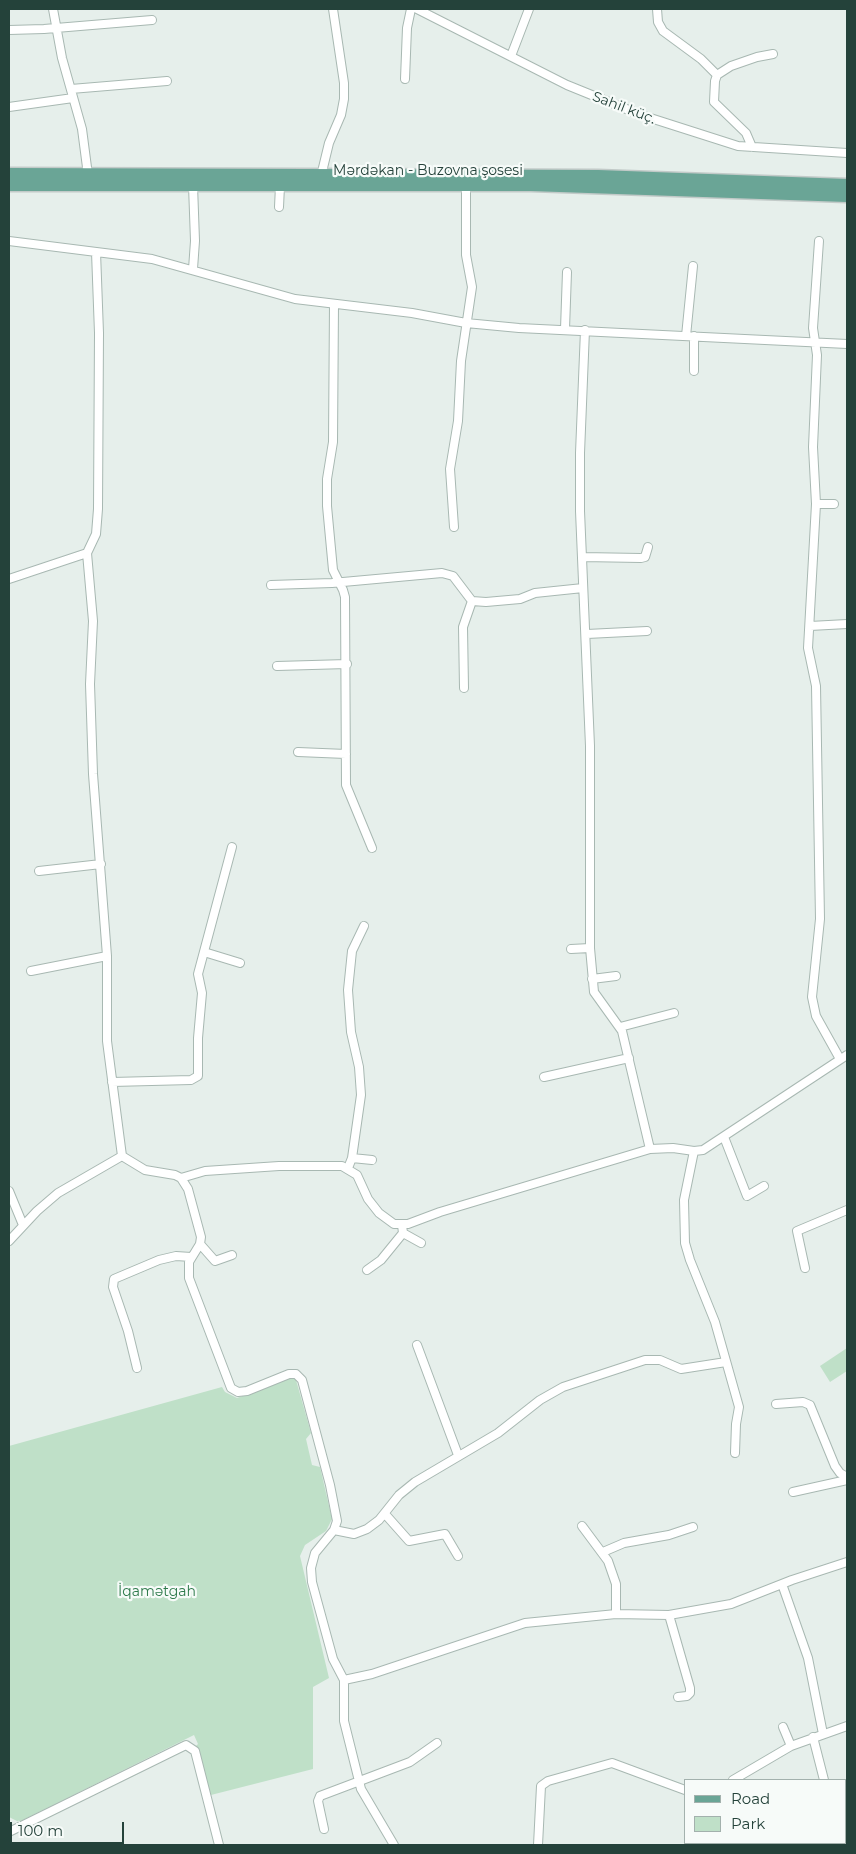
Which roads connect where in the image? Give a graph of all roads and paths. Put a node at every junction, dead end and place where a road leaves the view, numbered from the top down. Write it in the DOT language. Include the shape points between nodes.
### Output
graph roads {
  1 [pos="53,9"];
  2 [pos="333,9"];
  3 [pos="411,9"];
  4 [pos="417,9"];
  5 [pos="529,9"];
  6 [pos="657,9"];
  7 [pos="152,20"];
  8 [pos="56,28"];
  9 [pos="9,30"];
  10 [pos="773,54"];
  11 [pos="511,56"];
  12 [pos="717,75"];
  13 [pos="405,79"];
  14 [pos="166,81"];
  15 [pos="71,89"];
  16 [pos="73,98"];
  17 [pos="9,107"];
  18 [pos="752,147"];
  19 [pos="847,153"];
  20 [pos="9,174"];
  21 [pos="88,175"];
  22 [pos="321,176"];
  23 [pos="9,185"];
  24 [pos="193,185"];
  25 [pos="847,185"];
  26 [pos="280,186"];
  27 [pos="466,186"];
  28 [pos="847,196"];
  29 [pos="279,207"];
  30 [pos="819,241"];
  31 [pos="9,242"];
  32 [pos="96,252"];
  33 [pos="693,266"];
  34 [pos="193,269"];
  35 [pos="567,272"];
  36 [pos="334,304"];
  37 [pos="466,322"];
  38 [pos="565,329"];
  39 [pos="585,330"];
  40 [pos="690,336"];
  41 [pos="814,342"];
  42 [pos="847,344"];
  43 [pos="694,371"];
  44 [pos="816,504"];
  45 [pos="834,504"];
  46 [pos="454,527"];
  47 [pos="648,547"];
  48 [pos="87,553"];
  49 [pos="582,557"];
  50 [pos="9,579"];
  51 [pos="340,582"];
  52 [pos="271,585"];
  53 [pos="583,588"];
  54 [pos="472,601"];
  55 [pos="847,624"];
  56 [pos="810,626"];
  57 [pos="647,631"];
  58 [pos="587,634"];
  59 [pos="346,664"];
  60 [pos="277,666"];
  61 [pos="464,688"];
  62 [pos="298,752"];
  63 [pos="346,754"];
  64 [pos="232,847"];
  65 [pos="372,848"];
  66 [pos="101,864"];
  67 [pos="39,871"];
  68 [pos="364,926"];
  69 [pos="590,948"];
  70 [pos="572,949"];
  71 [pos="204,952"];
  72 [pos="107,956"];
  73 [pos="240,963"];
  74 [pos="31,971"];
  75 [pos="616,976"];
  76 [pos="592,979"];
  77 [pos="674,1013"];
  78 [pos="620,1027"];
  79 [pos="844,1057"];
  80 [pos="629,1058"];
  81 [pos="544,1077"];
  82 [pos="112,1082"];
  83 [pos="724,1137"];
  84 [pos="650,1150"];
  85 [pos="694,1151"];
  86 [pos="122,1156"];
  87 [pos="352,1158"];
  88 [pos="372,1160"];
  89 [pos="348,1168"];
  90 [pos="181,1178"];
  91 [pos="764,1186"];
  92 [pos="9,1191"];
  93 [pos="847,1210"];
  94 [pos="23,1225"];
  95 [pos="403,1229"];
  96 [pos="9,1240"];
  97 [pos="421,1242"];
  98 [pos="200,1244"];
  99 [pos="232,1255"];
  100 [pos="191,1257"];
  101 [pos="806,1268"];
  102 [pos="367,1270"];
  103 [pos="416,1345"];
  104 [pos="726,1362"];
  105 [pos="137,1368"];
  106 [pos="776,1404"];
  107 [pos="736,1453"];
  108 [pos="458,1455"];
  109 [pos="847,1478"];
  110 [pos="793,1492"];
  111 [pos="385,1514"];
  112 [pos="582,1526"];
  113 [pos="693,1527"];
  114 [pos="334,1530"];
  115 [pos="603,1552"];
  116 [pos="458,1556"];
  117 [pos="847,1562"];
  118 [pos="782,1584"];
  119 [pos="616,1614"];
  120 [pos="669,1614"];
  121 [pos="344,1680"];
  122 [pos="678,1698"];
  123 [pos="847,1726"];
  124 [pos="783,1727"];
  125 [pos="823,1734"];
  126 [pos="813,1737"];
  127 [pos="437,1743"];
  128 [pos="791,1746"];
  129 [pos="736,1779"];
  130 [pos="824,1779"];
  131 [pos="360,1783"];
  132 [pos="684,1790"];
  133 [pos="324,1829"];
  134 [pos="9,1832"];
  135 [pos="219,1845"];
  136 [pos="394,1845"];
  137 [pos="538,1845"];
  1 -- 8 [label="street"];
  2 -- 22 [label="street" via="344,99 341,115 328,143"];
  3 -- 13 [label="street"];
  4 -- 11 [label="street, Sahil küç."];
  5 -- 11 [label="street"];
  6 -- 12 [label="street" via="663,31"];
  7 -- 8 [label="street"];
  8 -- 9 [label="street"];
  8 -- 15 [label="street"];
  10 -- 12 [label="street" via="748,60"];
  11 -- 18 [label="street, Sahil küç." via="619,107 729,144"];
  12 -- 18 [label="street" via="714,102 746,133"];
  14 -- 15 [label="street"];
  15 -- 16 [label="street"];
  16 -- 17 [label="street"];
  16 -- 21 [label="street" via="82,129"];
  18 -- 19 [label="street, Sahil küç."];
  20 -- 21 [label="main road, Mərdəkan - Buzovna şosesi"];
  21 -- 22 [label="main road, Mərdəkan - Buzovna şosesi"];
  22 -- 25 [label="main road, Mərdəkan - Buzovna şosesi" via="598,176"];
  23 -- 24 [label="main road, Mərdəkan - Buzovna şosesi"];
  24 -- 26 [label="main road, Mərdəkan - Buzovna şosesi"];
  24 -- 34 [label="street" via="196,241"];
  26 -- 27 [label="main road, Mərdəkan - Buzovna şosesi"];
  26 -- 29 [label="street"];
  27 -- 28 [label="main road, Mərdəkan - Buzovna şosesi" via="624,187"];
  27 -- 37 [label="street" via="466,255 472,287"];
  30 -- 41 [label="street"];
  31 -- 32 [label="street"];
  32 -- 34 [label="street" via="152,259"];
  32 -- 48 [label="street" via="98,509 96,534"];
  33 -- 40 [label="street"];
  34 -- 36 [label="street" via="283,296"];
  35 -- 38 [label="street"];
  36 -- 37 [label="street"];
  36 -- 51 [label="street" via="333,442 326,506 333,570"];
  37 -- 38 [label="street"];
  37 -- 46 [label="street" via="458,421 450,469"];
  38 -- 39 [label="street"];
  39 -- 40 [label="street"];
  39 -- 49 [label="street" via="580,453"];
  40 -- 41 [label="street"];
  40 -- 43 [label="street"];
  41 -- 42 [label="street"];
  41 -- 44 [label="street"];
  44 -- 45 [label="street"];
  44 -- 56 [label="street"];
  47 -- 49 [label="street" via="645,557 641,558"];
  48 -- 50 [label="street"];
  48 -- 66 [label="street" via="93,621 90,667 93,774"];
  49 -- 53 [label="street"];
  51 -- 52 [label="street"];
  51 -- 54 [label="street" via="442,573 453,576"];
  51 -- 59 [label="street" via="345,597"];
  53 -- 54 [label="street" via="534,593 520,600"];
  53 -- 58 [label="street"];
  54 -- 61 [label="street" via="463,627"];
  55 -- 56 [label="street"];
  56 -- 79 [label="street" via="808,653 816,686 820,919 812,997 816,1016"];
  57 -- 58 [label="street"];
  58 -- 69 [label="street"];
  59 -- 60 [label="street"];
  59 -- 63 [label="street"];
  62 -- 63 [label="street"];
  63 -- 65 [label="street" via="347,792 363,821"];
  64 -- 71 [label="street"];
  66 -- 67 [label="street"];
  66 -- 72 [label="street"];
  68 -- 87 [label="street" via="352,951 348,990 351,1032 361,1088"];
  69 -- 70 [label="street"];
  69 -- 76 [label="street"];
  71 -- 73 [label="street"];
  71 -- 82 [label="street" via="198,974 202,993 198,1076 191,1080"];
  72 -- 74 [label="street"];
  72 -- 82 [label="street" via="106,1025"];
  75 -- 76 [label="street"];
  76 -- 78 [label="street" via="597,997"];
  77 -- 78 [label="street"];
  78 -- 80 [label="street"];
  79 -- 83 [label="street"];
  80 -- 81 [label="street"];
  80 -- 84 [label="street"];
  82 -- 86 [label="street"];
  83 -- 85 [label="street" via="704,1150"];
  83 -- 91 [label="street" via="747,1196"];
  84 -- 85 [label="street" via="674,1148"];
  84 -- 95 [label="street"];
  85 -- 104 [label="street" via="684,1200 685,1243"];
  86 -- 90 [label="street" via="145,1170 166,1172"];
  86 -- 94 [label="street" via="58,1194"];
  87 -- 88 [label="street"];
  87 -- 89 [label="street"];
  89 -- 90 [label="street" via="279,1166 205,1171"];
  89 -- 95 [label="street" via="357,1175 374,1208"];
  90 -- 98 [label="street" via="188,1188 199,1226"];
  92 -- 94 [label="street"];
  93 -- 101 [label="street" via="797,1231"];
  94 -- 96 [label="street"];
  95 -- 97 [label="street"];
  95 -- 102 [label="street" via="381,1260"];
  98 -- 99 [label="street" via="215,1261"];
  98 -- 100 [label="street"];
  100 -- 105 [label="street" via="159,1260 114,1279 113,1288"];
  100 -- 114 [label="street" via="188,1264 190,1278 231,1388 238,1392 247,1391 289,1374 296,1374 302,1380 333,1500 337,1521"];
  103 -- 108 [label="street"];
  104 -- 107 [label="street" via="739,1407"];
  104 -- 108 [label="street" via="681,1370 660,1360 645,1360 570,1384 540,1400 498,1433"];
  106 -- 109 [label="street" via="803,1402 810,1405 835,1466"];
  108 -- 111 [label="street" via="405,1489"];
  109 -- 110 [label="street"];
  111 -- 114 [label="street" via="360,1532 349,1534"];
  111 -- 116 [label="street" via="409,1541 445,1534"];
  112 -- 115 [label="street"];
  113 -- 115 [label="street" via="624,1543"];
  114 -- 121 [label="street" via="318,1548 311,1575 333,1659"];
  115 -- 119 [label="street" via="616,1584"];
  117 -- 118 [label="street"];
  118 -- 120 [label="street" via="732,1604"];
  118 -- 125 [label="street" via="806,1649"];
  119 -- 120 [label="street"];
  119 -- 121 [label="street" via="525,1623 372,1674"];
  120 -- 122 [label="street" via="690,1688 690,1693"];
  121 -- 131 [label="street" via="344,1721"];
  123 -- 125 [label="street"];
  124 -- 128 [label="street"];
  125 -- 126 [label="street"];
  126 -- 128 [label="street"];
  126 -- 130 [label="street"];
  127 -- 131 [label="street" via="410,1762"];
  128 -- 129 [label="street"];
  131 -- 133 [label="street" via="318,1798"];
  131 -- 136 [label="street"];
  132 -- 137 [label="street" via="612,1763 548,1781 541,1786"];
  134 -- 135 [label="street" via="186,1745 195,1751"];
}
